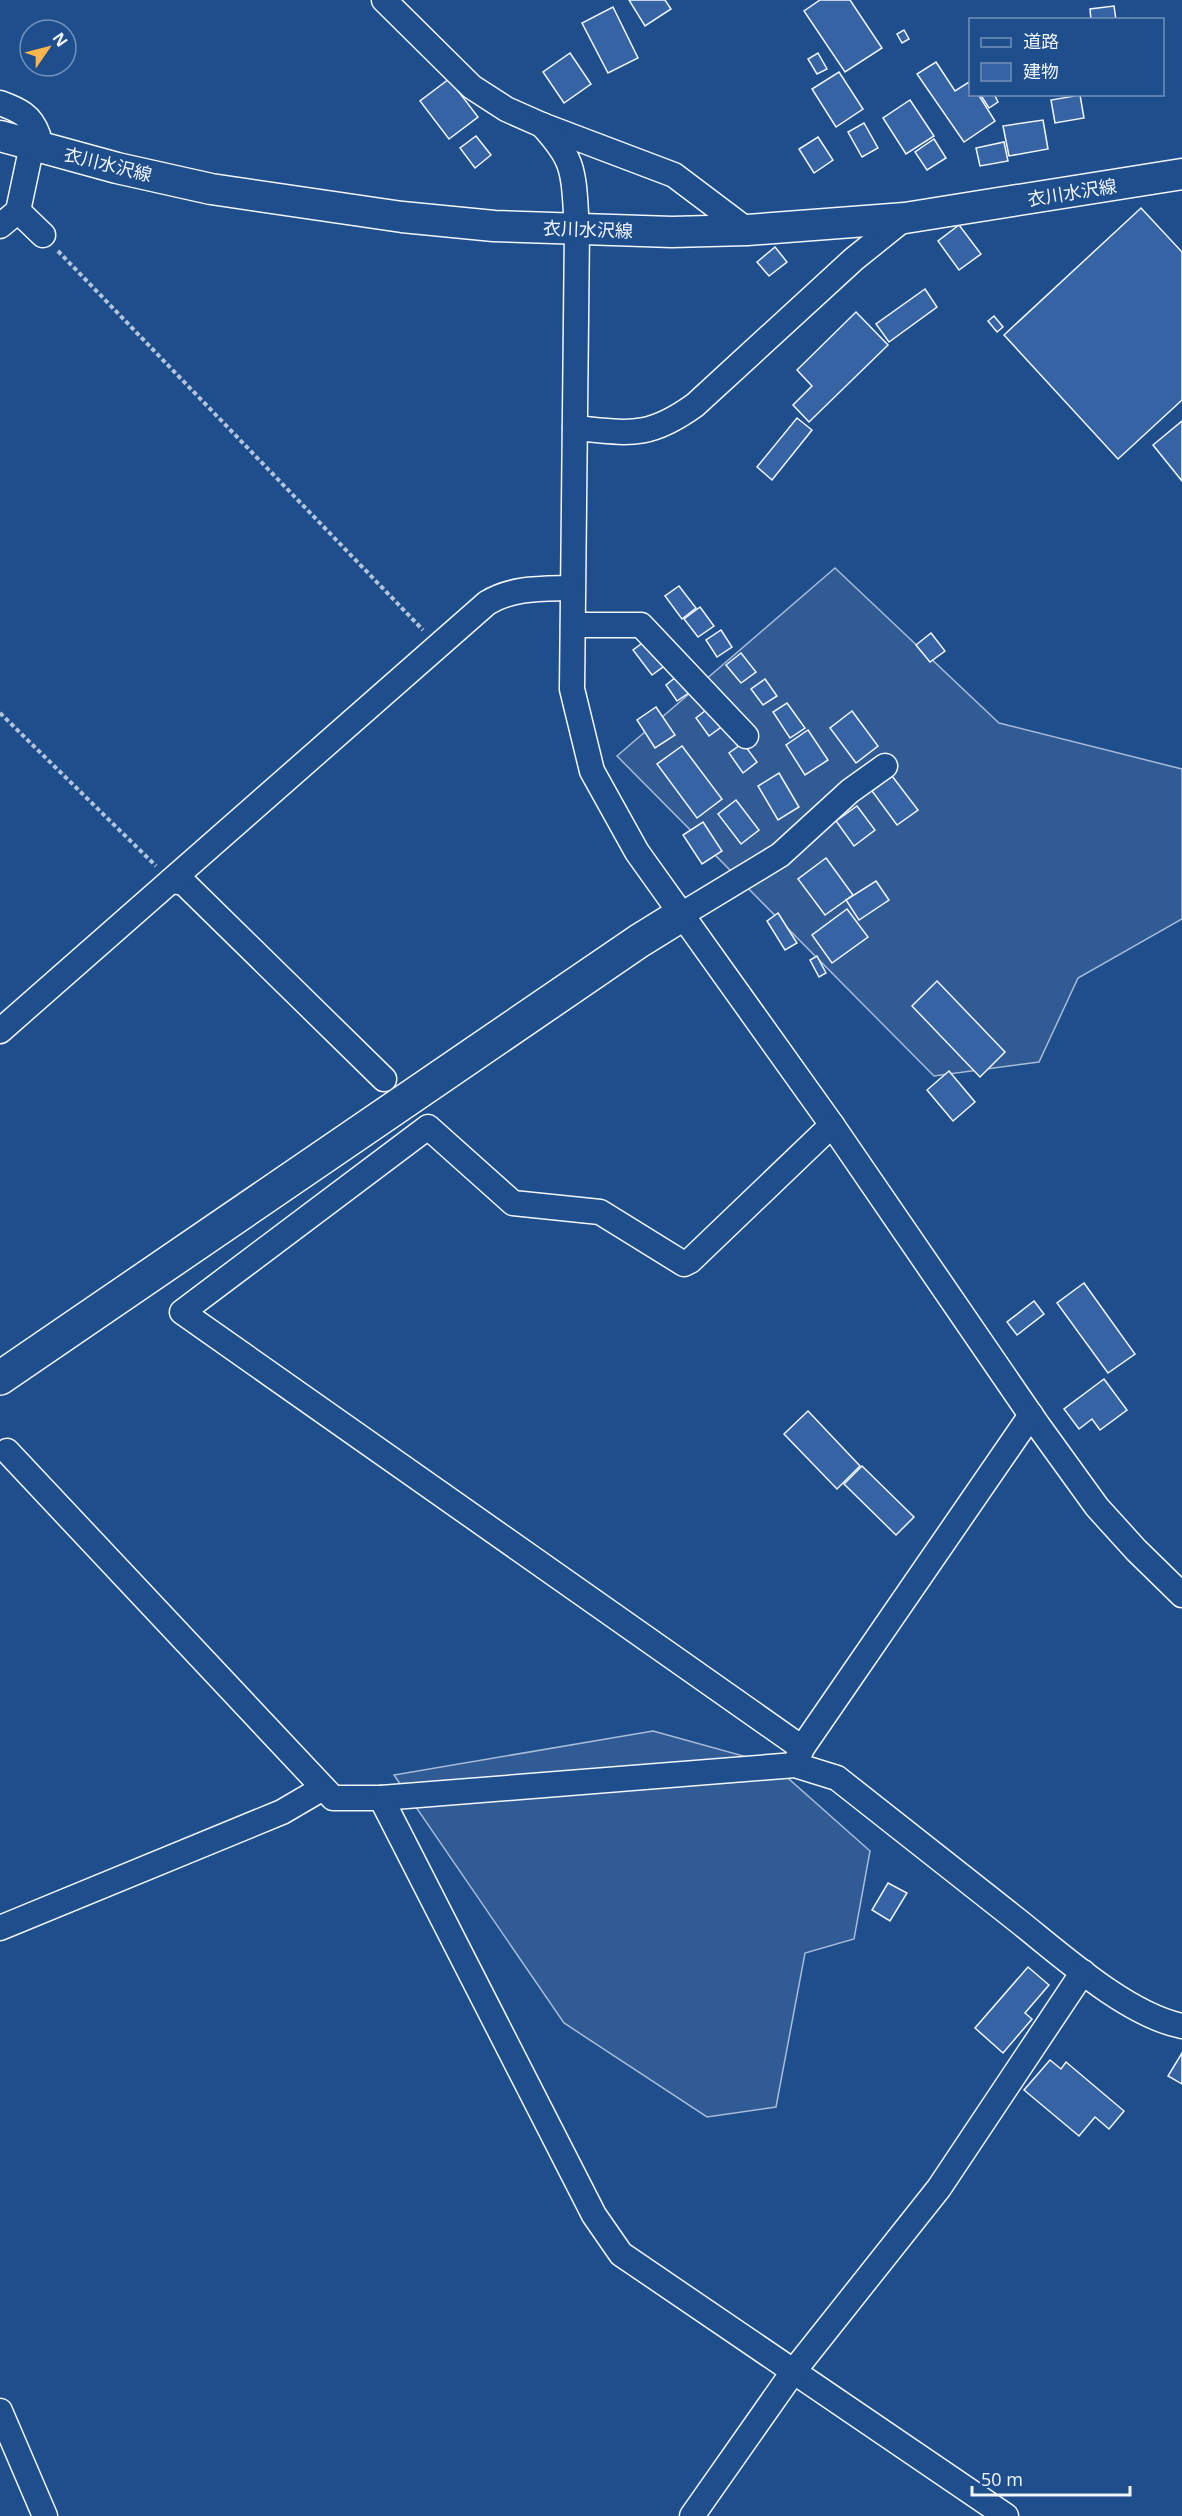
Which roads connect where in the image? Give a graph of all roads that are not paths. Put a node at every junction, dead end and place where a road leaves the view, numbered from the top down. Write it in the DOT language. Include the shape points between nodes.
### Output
graph roads {
  1 [pos="384,0"];
  2 [pos="0,103"];
  3 [pos="542,125"];
  4 [pos="0,136"];
  5 [pos="33,145"];
  6 [pos="1182,174"];
  7 [pos="905,218"];
  8 [pos="9,219"];
  9 [pos="578,228"];
  10 [pos="747,230"];
  11 [pos="43,235"];
  12 [pos="575,428"];
  13 [pos="573,588"];
  14 [pos="573,625"];
  15 [pos="746,736"];
  16 [pos="885,766"];
  17 [pos="171,881"];
  18 [pos="681,915"];
  19 [pos="0,1031"];
  20 [pos="384,1079"];
  21 [pos="832,1125"];
  22 [pos="1,1376"];
  23 [pos="1031,1415"];
  24 [pos="7,1451"];
  25 [pos="1182,1595"];
  26 [pos="799,1756"];
  27 [pos="323,1788"];
  28 [pos="381,1798"];
  29 [pos="0,1928"];
  30 [pos="1083,1972"];
  31 [pos="1179,2020"];
  32 [pos="793,2372"];
  33 [pos="0,2411"];
  34 [pos="45,2516"];
  35 [pos="692,2516"];
  36 [pos="1006,2516"];
  1 -- 3 [label="street" via="472,87 506,109"];
  2 -- 5 [label="street" via="24,112 34,122 38,135"];
  3 -- 9 [label="street" via="568,160"];
  3 -- 10 [label="street" via="674,175"];
  4 -- 5 [label="main road, 衣川水沢線"];
  5 -- 8 [label="street"];
  5 -- 9 [label="main road, 衣川水沢線" via="211,189 402,217 494,226"];
  6 -- 7 [label="main road, 衣川水沢線"];
  7 -- 10 [label="main road, 衣川水沢線"];
  7 -- 12 [label="street" via="854,259 683,414 647,431"];
  8 -- 11 [label="street"];
  9 -- 10 [label="main road, 衣川水沢線"];
  9 -- 12 [label="street"];
  12 -- 13 [label="street"];
  13 -- 14 [label="street"];
  13 -- 17 [label="street" via="519,590 487,603"];
  14 -- 15 [label="street" via="641,625"];
  14 -- 18 [label="street" via="572,689 592,771 637,852"];
  16 -- 18 [label="street" via="850,791 780,855"];
  17 -- 19 [label="street"];
  17 -- 20 [label="street" via="184,884"];
  18 -- 21 [label="street"];
  18 -- 22 [label="highway"];
  21 -- 23 [label="street"];
  21 -- 26 [label="street" via="684,1264 600,1212 513,1203 428,1127 182,1312"];
  23 -- 25 [label="street" via="1097,1507"];
  23 -- 26 [label="street"];
  24 -- 27 [label="street"];
  26 -- 28 [label="street"];
  26 -- 30 [label="street" via="837,1778"];
  27 -- 28 [label="street" via="333,1798"];
  27 -- 29 [label="street" via="282,1812"];
  28 -- 32 [label="street" via="594,2215 621,2254"];
  30 -- 31 [label="street" via="1130,2004"];
  30 -- 32 [label="street" via="939,2188"];
  32 -- 35 [label="street"];
  32 -- 36 [label="street"];
  33 -- 34 [label="street"];
}
